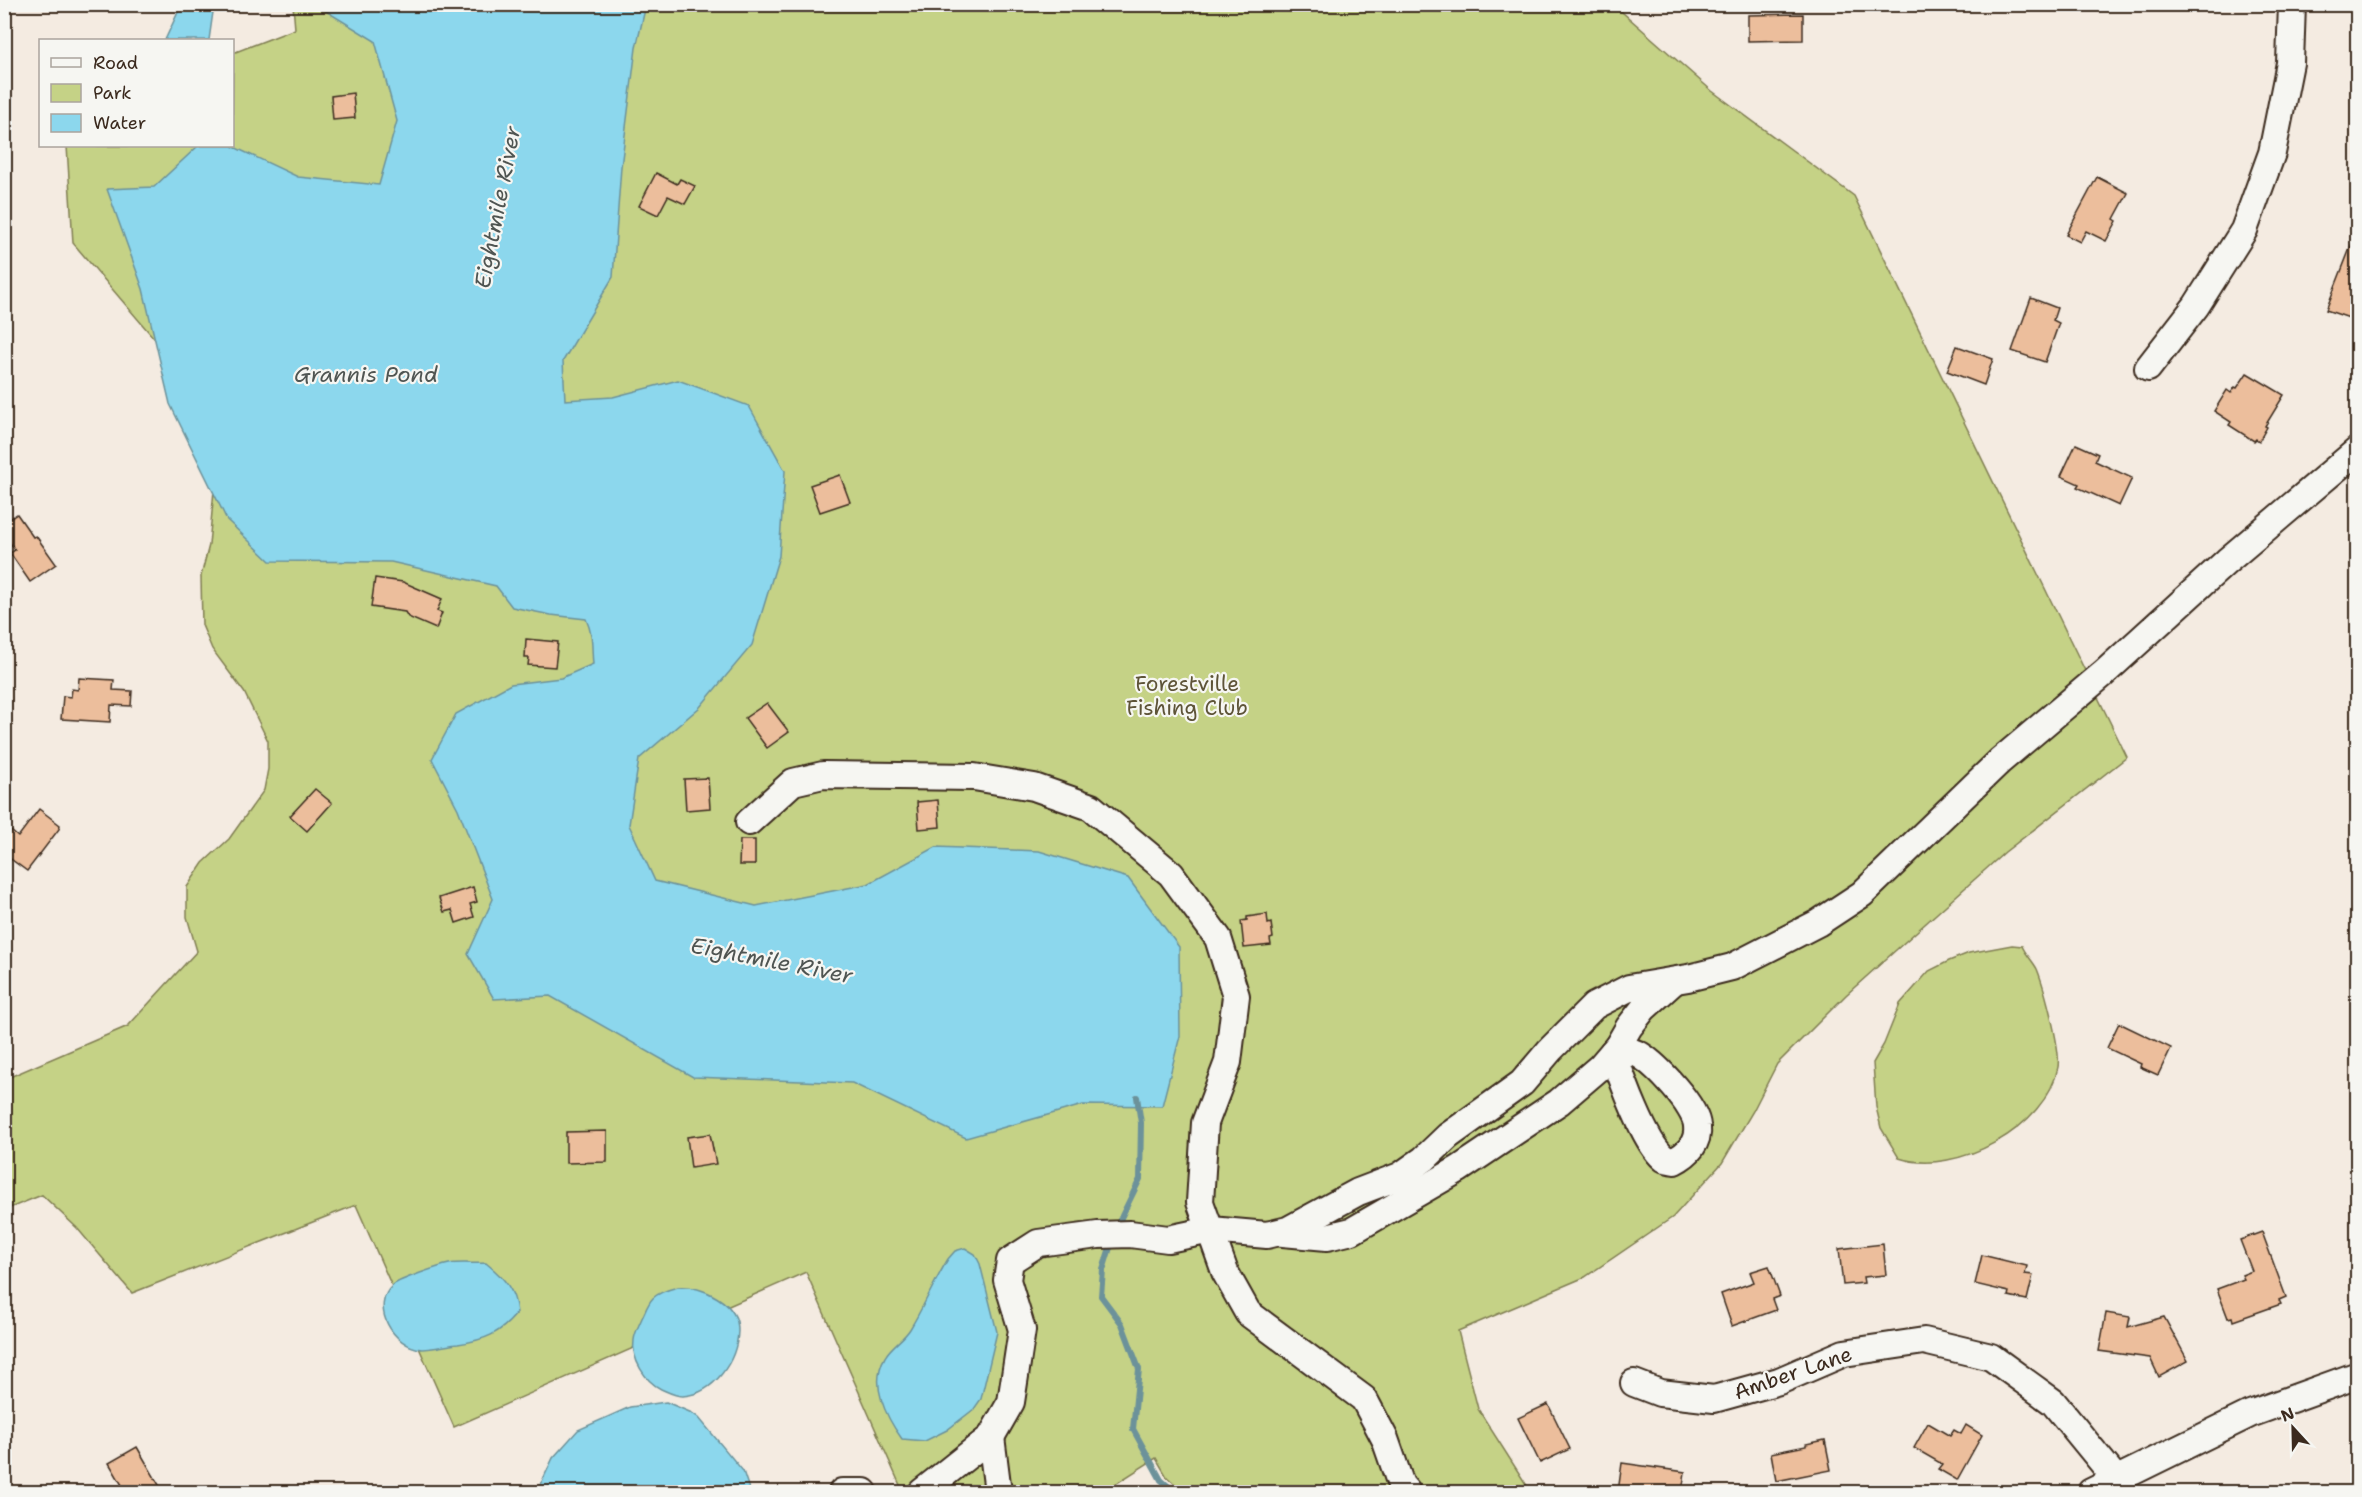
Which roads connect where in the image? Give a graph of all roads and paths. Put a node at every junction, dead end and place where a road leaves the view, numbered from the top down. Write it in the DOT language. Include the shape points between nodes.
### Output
graph roads {
  1 [pos="2292,4"];
  2 [pos="2148,368"];
  3 [pos="2358,450"];
  4 [pos="749,822"];
  5 [pos="1674,981"];
  6 [pos="1211,1230"];
  7 [pos="1280,1232"];
  8 [pos="2358,1375"];
  9 [pos="1634,1383"];
  10 [pos="991,1437"];
  11 [pos="2116,1479"];
  12 [pos="842,1492"];
  13 [pos="864,1492"];
  14 [pos="922,1492"];
  15 [pos="998,1492"];
  16 [pos="1407,1492"];
  17 [pos="2091,1492"];
  1 -- 2 [label="street" via="2290,63 2272,153 2244,230 2196,306"];
  3 -- 5 [label="street" via="2000,761 1862,894 1809,928 1732,967"];
  4 -- 6 [label="street" via="793,782 823,775 974,777 1034,786 1091,807 1171,874 1218,938 1236,996 1228,1062 1204,1123 1200,1202"];
  5 -- 7 [label="street" via="1629,988 1594,1006 1522,1083 1448,1136 1424,1159 1400,1176 1358,1192"];
  5 -- 7 [label="street" via="1644,1008 1600,1067 1559,1102 1459,1169 1352,1231 1327,1237"];
  6 -- 7 [label="street" via="1267,1235"];
  6 -- 10 [label="street" via="1168,1239 1098,1234 1038,1243 1010,1261 1007,1280 1022,1330 1011,1402"];
  6 -- 16 [label="street" via="1225,1272 1248,1313 1364,1399 1386,1439"];
  8 -- 11 [label="street" via="2250,1414"];
  9 -- 11 [label="street, Amber Lane" via="1660,1393 1714,1399 1779,1381 1844,1353 1924,1341 1991,1358 2053,1402"];
  10 -- 14 [label="street"];
  10 -- 15 [label="street"];
  11 -- 17 [label="street"];
  12 -- 13 [label="street"];
}
